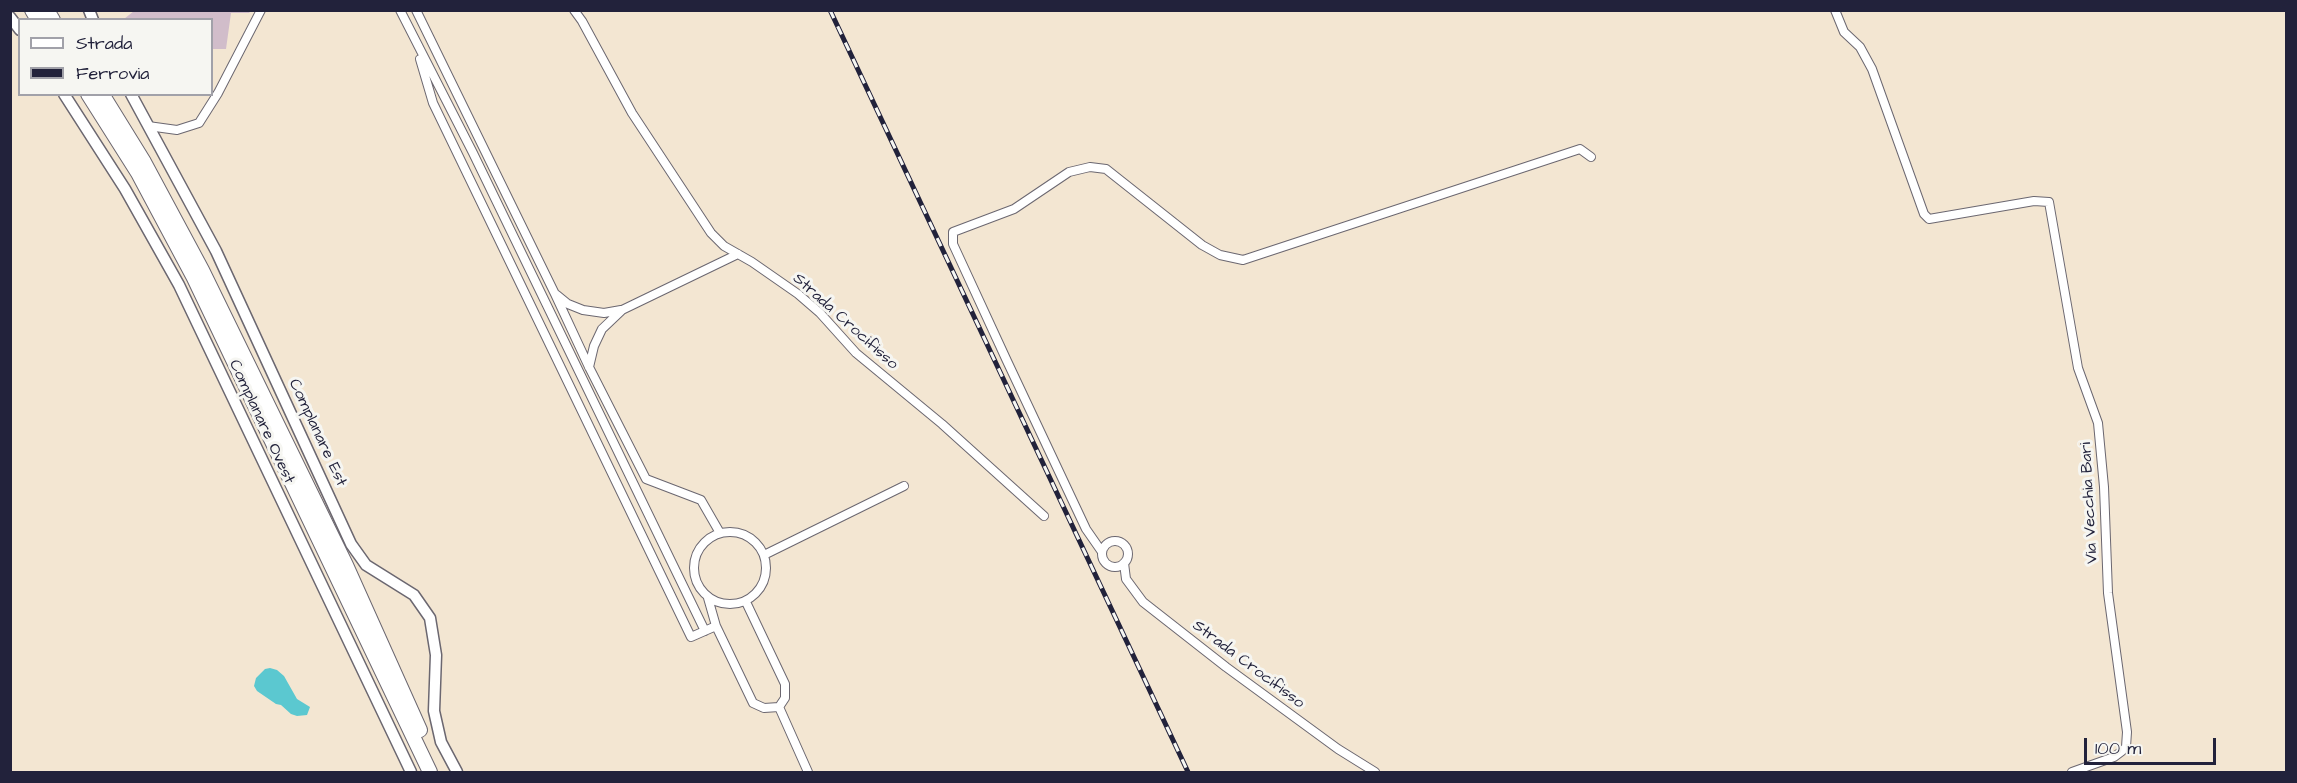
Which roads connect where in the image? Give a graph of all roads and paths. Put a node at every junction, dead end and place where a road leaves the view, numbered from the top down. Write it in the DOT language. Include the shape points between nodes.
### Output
graph roads {
  1 [pos="261,10"];
  2 [pos="400,10"];
  3 [pos="416,10"];
  4 [pos="574,10"];
  5 [pos="1835,10"];
  6 [pos="416,43"];
  7 [pos="65,96"];
  8 [pos="89,96"];
  9 [pos="103,96"];
  10 [pos="132,96"];
  11 [pos="148,126"];
  12 [pos="1591,157"];
  13 [pos="738,254"];
  14 [pos="555,294"];
  15 [pos="622,310"];
  16 [pos="589,367"];
  17 [pos="904,486"];
  18 [pos="1044,516"];
  19 [pos="1086,529"];
  20 [pos="720,533"];
  21 [pos="1114,541"];
  22 [pos="1102,552"];
  23 [pos="764,555"];
  24 [pos="1124,563"];
  25 [pos="1113,567"];
  26 [pos="1136,594"];
  27 [pos="708,598"];
  28 [pos="746,602"];
  29 [pos="716,626"];
  30 [pos="705,630"];
  31 [pos="779,707"];
  32 [pos="411,772"];
  33 [pos="430,772"];
  34 [pos="440,772"];
  35 [pos="457,772"];
  36 [pos="808,772"];
  37 [pos="1375,772"];
  38 [pos="2072,772"];
  1 -- 11 [label="street" via="199,123 177,130"];
  2 -- 6 [label="street"];
  3 -- 14 [label="street"];
  4 -- 13 [label="street, Strada Crocifisso" via="632,113 711,233"];
  5 -- 38 [label="street, Via Vecchia Bari" via="1844,32 1860,47 1872,69 1929,219 2034,201 2049,202 2078,368 2098,423 2108,593 2127,732 2126,747 2114,757"];
  6 -- 30 [label="street"];
  6 -- 30 [label="street" via="432,104 691,637"];
  7 -- 32 [label="main road, Complanare Ovest" via="125,189 179,285"];
  8 -- 33 [label="highway" via="138,173 194,278"];
  9 -- 34 [label="highway" via="202,270 346,566"];
  10 -- 11 [label="main road, Complanare Est"];
  11 -- 35 [label="main road, Complanare Est" via="216,251 351,544 366,565 414,595 430,618 436,655 434,711 441,742"];
  12 -- 19 [label="street" via="1580,149 1243,260 1220,255 1202,244 1106,169 1090,166 1069,172 1014,209 952,232 953,244"];
  13 -- 15 [label="street"];
  13 -- 18 [label="street, Strada Crocifisso" via="798,294 856,353"];
  14 -- 15 [label="street" via="584,310"];
  14 -- 16 [label="street"];
  15 -- 16 [label="street" via="602,328"];
  16 -- 20 [label="street" via="646,479 701,500"];
  17 -- 23 [label="street"];
  19 -- 21 [label="street"];
  19 -- 22 [label="street"];
  20 -- 23 [label="street" via="741,533 751,538"];
  20 -- 27 [label="street" via="701,546 693,568 695,579"];
  21 -- 22 [label="street"];
  21 -- 24 [label="street" via="1126,547"];
  22 -- 25 [label="street" via="1103,560"];
  23 -- 28 [label="street" via="766,577 755,596"];
  24 -- 25 [label="street"];
  24 -- 26 [label="street, Strada Crocifisso" via="1126,579"];
  25 -- 26 [label="street"];
  26 -- 37 [label="street, Strada Crocifisso" via="1226,667"];
  27 -- 28 [label="street" via="726,605"];
  27 -- 29 [label="street"];
  28 -- 31 [label="street" via="785,684 785,698"];
  29 -- 30 [label="street"];
  29 -- 31 [label="street" via="753,703 764,708"];
  31 -- 36 [label="street"];
}
